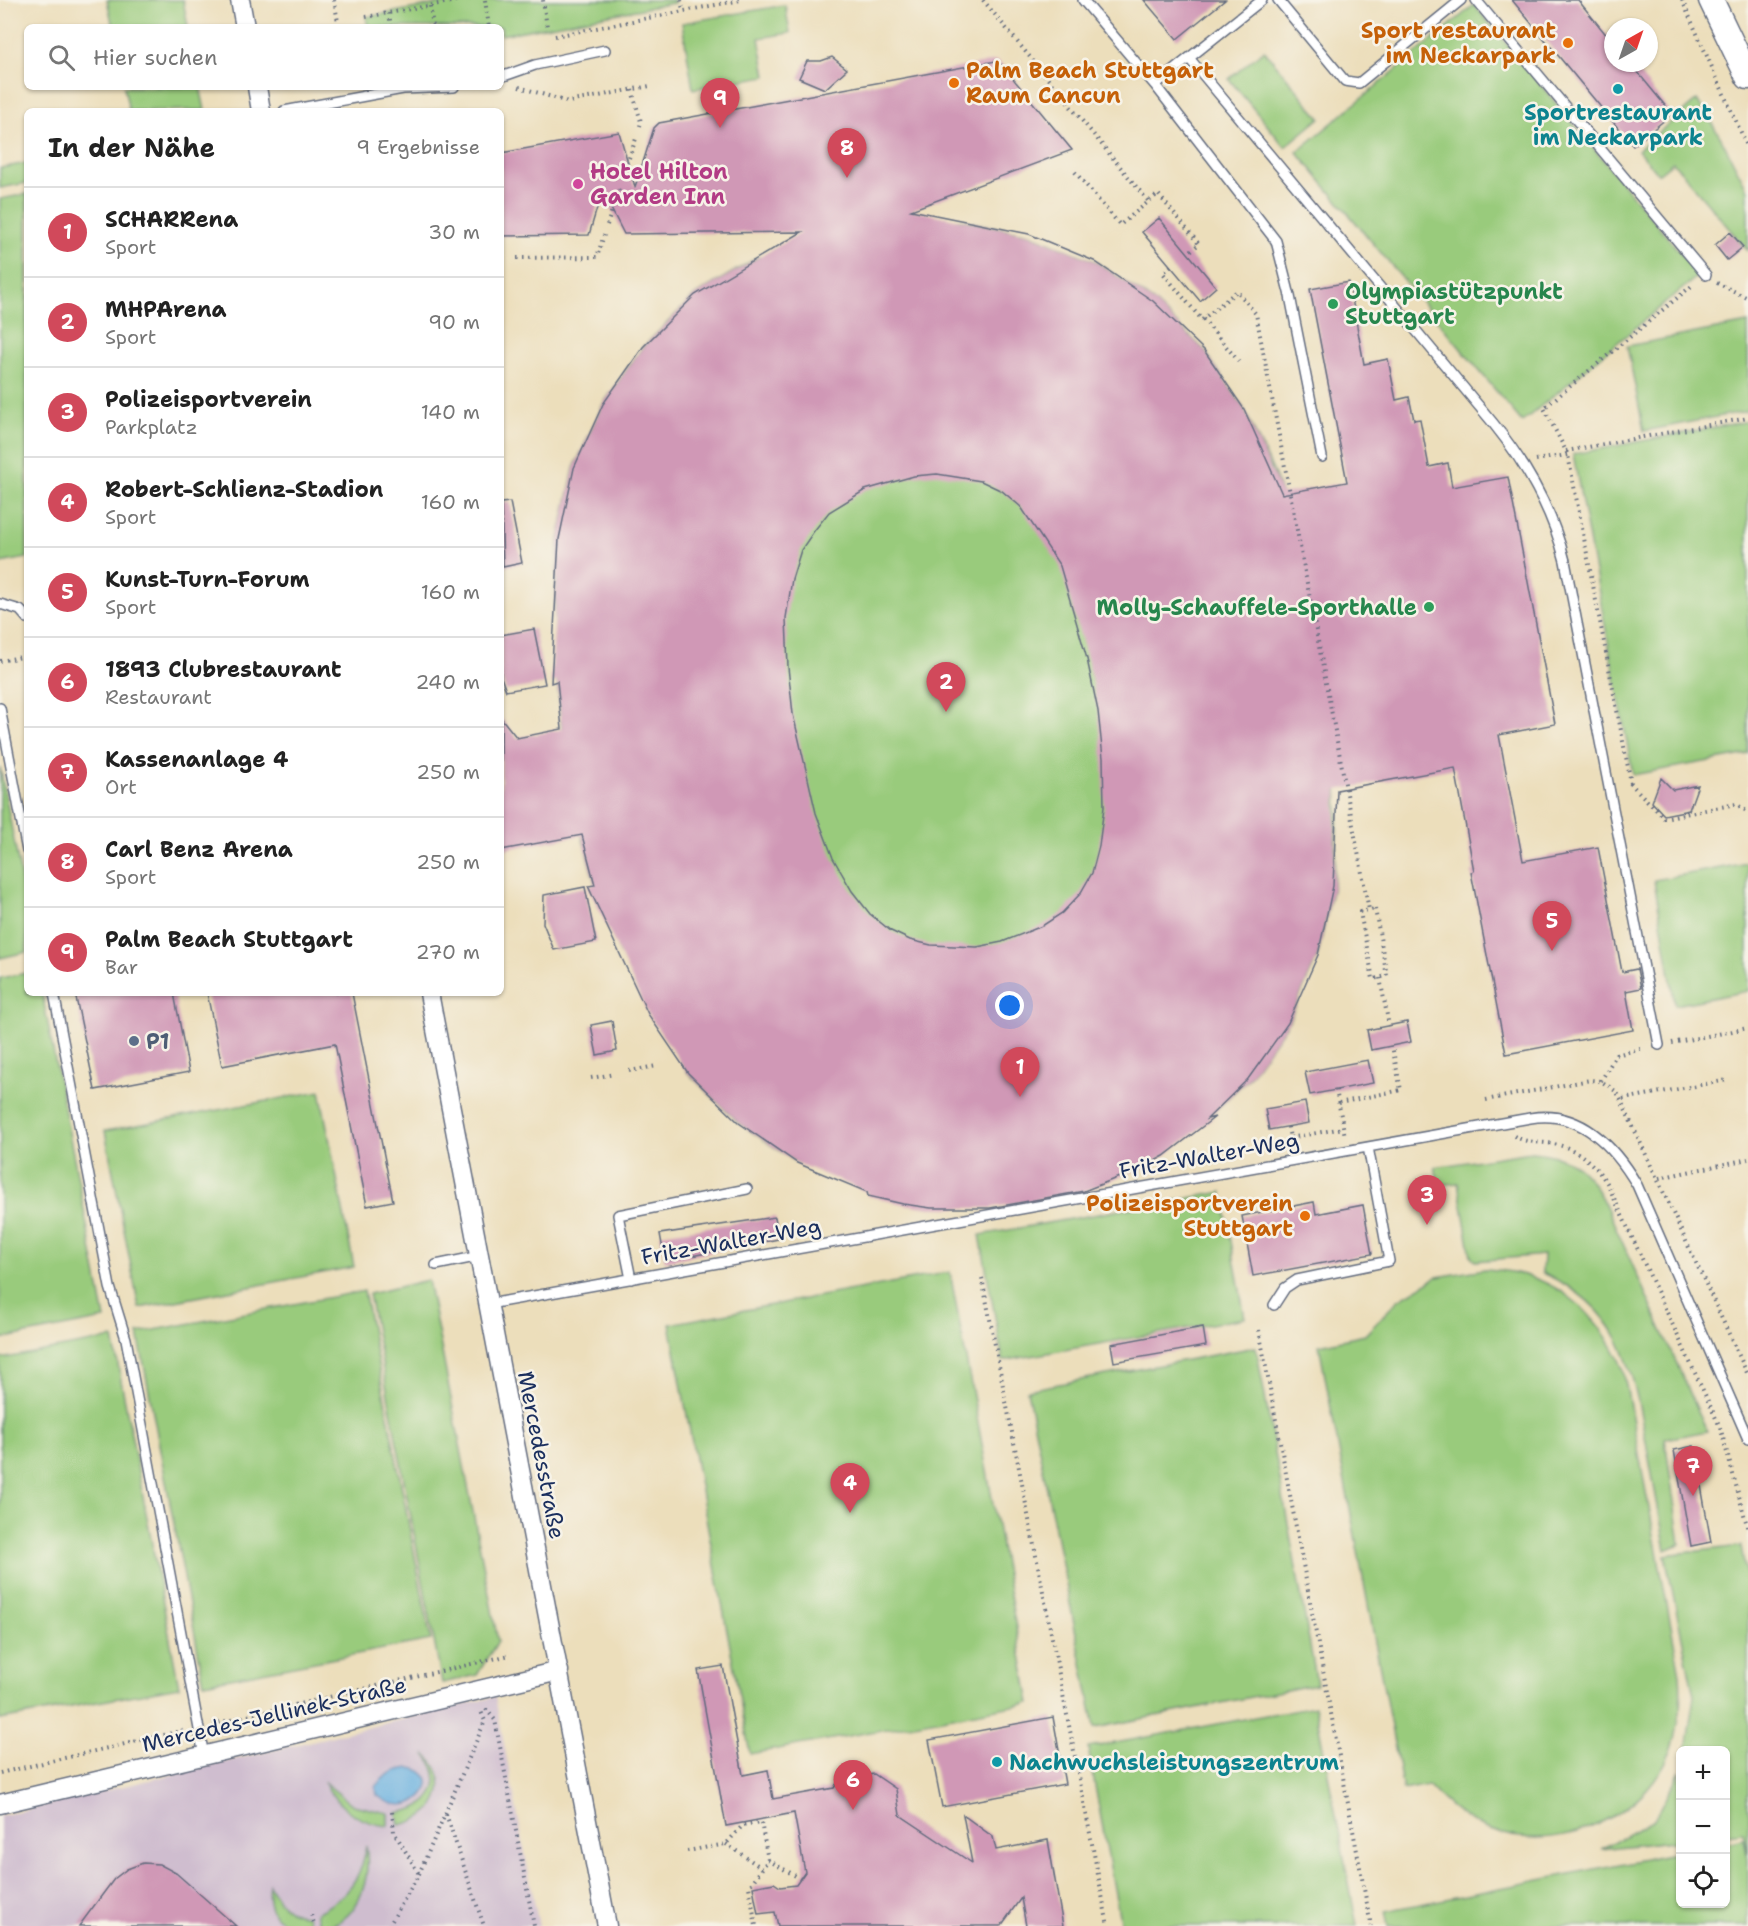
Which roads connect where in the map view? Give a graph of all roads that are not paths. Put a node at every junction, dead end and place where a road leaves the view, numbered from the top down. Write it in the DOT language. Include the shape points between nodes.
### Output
graph roads {
  1 [pos="240,0"];
  2 [pos="1083,0"];
  3 [pos="1262,0"];
  4 [pos="1278,0"];
  5 [pos="1461,0"];
  6 [pos="1476,0"];
  7 [pos="1712,0"];
  8 [pos="244,24"];
  9 [pos="605,50"];
  10 [pos="1189,58"];
  11 [pos="504,76"];
  12 [pos="1748,77"];
  13 [pos="1155,85"];
  14 [pos="257,90"];
  15 [pos="399,90"];
  16 [pos="260,108"];
  17 [pos="300,108"];
  18 [pos="1706,274"];
  19 [pos="1322,457"];
  20 [pos="0,604"];
  21 [pos="24,615"];
  22 [pos="0,708"];
  23 [pos="24,835"];
  24 [pos="55,996"];
  25 [pos="430,996"];
  26 [pos="1659,1045"];
  27 [pos="1368,1147"];
  28 [pos="747,1189"];
  29 [pos="480,1256"];
  30 [pos="435,1265"];
  31 [pos="631,1279"];
  32 [pos="489,1304"];
  33 [pos="1274,1305"];
  34 [pos="1748,1439"];
  35 [pos="559,1671"];
  36 [pos="204,1756"];
  37 [pos="0,1804"];
  38 [pos="608,1926"];
  1 -- 8 [label="street"];
  2 -- 13 [label="lane"];
  3 -- 10 [label="lane"];
  4 -- 5 [label="lane" via="1345,81 1359,83"];
  6 -- 18 [label="lane"];
  7 -- 12 [label="main road"];
  9 -- 11 [label="lane"];
  10 -- 13 [label="lane"];
  10 -- 26 [label="lane" via="1524,462 1558,535"];
  13 -- 19 [label="lane" via="1276,241"];
  14 -- 16 [label="street"];
  15 -- 17 [label="lane"];
  20 -- 21 [label="lane"];
  22 -- 23 [label="lane"];
  24 -- 36 [label="lane" via="110,1287 126,1339"];
  25 -- 29 [label="street, Mercedesstraße"];
  27 -- 31 [label="lane, Fritz-Walter-Weg"];
  27 -- 33 [label="lane" via="1389,1261 1298,1280 1285,1288"];
  27 -- 34 [label="lane, Fritz-Walter-Weg" via="1540,1116 1567,1119 1593,1132 1615,1152 1637,1185"];
  28 -- 31 [label="lane" via="618,1215"];
  29 -- 30 [label="lane"];
  29 -- 32 [label="street, Mercedesstraße"];
  31 -- 32 [label="lane, Fritz-Walter-Weg"];
  32 -- 35 [label="street, Mercedesstraße"];
  35 -- 36 [label="street, Mercedes-Jellinek-Straße"];
  35 -- 38 [label="street, Mercedesstraße"];
  36 -- 37 [label="street, Mercedes-Jellinek-Straße"];
}
